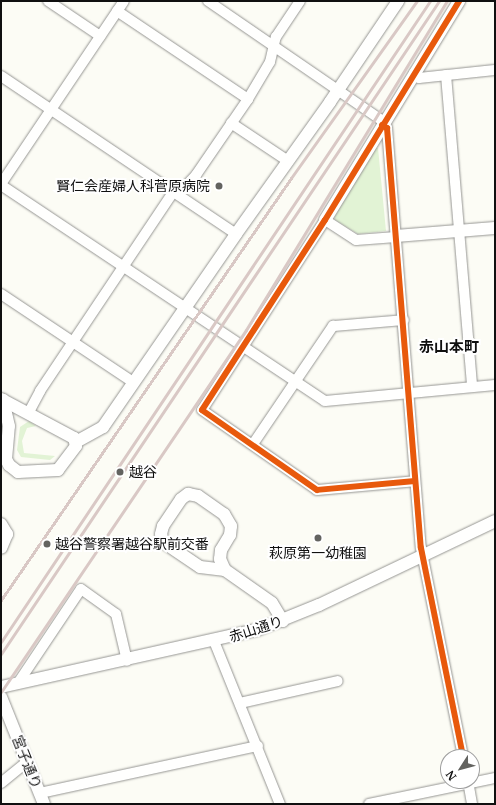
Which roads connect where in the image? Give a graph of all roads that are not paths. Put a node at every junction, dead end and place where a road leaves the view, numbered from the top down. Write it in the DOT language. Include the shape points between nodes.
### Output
graph roads {
  1 [pos="48,1"];
  2 [pos="124,1"];
  3 [pos="208,1"];
  4 [pos="300,1"];
  5 [pos="398,1"];
  6 [pos="459,1"];
  7 [pos="117,11"];
  8 [pos="100,36"];
  9 [pos="274,45"];
  10 [pos="495,70"];
  11 [pos="414,73"];
  12 [pos="446,75"];
  13 [pos="1,76"];
  14 [pos="339,90"];
  15 [pos="248,99"];
  16 [pos="51,110"];
  17 [pos="232,123"];
  18 [pos="383,123"];
  19 [pos="288,161"];
  20 [pos="1,184"];
  21 [pos="174,191"];
  22 [pos="325,220"];
  23 [pos="495,228"];
  24 [pos="457,231"];
  25 [pos="236,234"];
  26 [pos="396,236"];
  27 [pos="123,266"];
  28 [pos="1,294"];
  29 [pos="185,307"];
  30 [pos="404,320"];
  31 [pos="72,342"];
  32 [pos="245,346"];
  33 [pos="296,381"];
  34 [pos="133,382"];
  35 [pos="495,384"];
  36 [pos="472,386"];
  37 [pos="409,394"];
  38 [pos="2,399"];
  39 [pos="29,412"];
  40 [pos="9,426"];
  41 [pos="76,442"];
  42 [pos="253,444"];
  43 [pos="415,481"];
  44 [pos="495,522"];
  45 [pos="1,524"];
  46 [pos="1,548"];
  47 [pos="422,556"];
  48 [pos="225,570"];
  49 [pos="283,621"];
  50 [pos="214,641"];
  51 [pos="127,661"];
  52 [pos="338,681"];
  53 [pos="18,683"];
  54 [pos="1,688"];
  55 [pos="240,703"];
  56 [pos="2,704"];
  57 [pos="258,746"];
  58 [pos="461,749"];
  59 [pos="27,762"];
  60 [pos="495,778"];
  61 [pos="480,780"];
  62 [pos="1,783"];
  63 [pos="440,788"];
  64 [pos="469,789"];
  65 [pos="42,799"];
  66 [pos="280,804"];
  67 [pos="369,804"];
  68 [pos="472,804"];
  1 -- 8 [label="street"];
  2 -- 7 [label="street"];
  3 -- 9 [label="street"];
  4 -- 9 [label="street" via="276,37"];
  5 -- 14 [label="street"];
  6 -- 11 [label="street"];
  7 -- 8 [label="street"];
  7 -- 15 [label="street"];
  8 -- 16 [label="street"];
  9 -- 14 [label="street"];
  9 -- 15 [label="street" via="270,62"];
  10 -- 12 [label="street"];
  11 -- 12 [label="street" via="420,78"];
  11 -- 18 [label="street"];
  12 -- 24 [label="street"];
  13 -- 16 [label="street"];
  14 -- 18 [label="street"];
  14 -- 19 [label="street"];
  15 -- 17 [label="street"];
  16 -- 20 [label="street"];
  16 -- 21 [label="street"];
  17 -- 19 [label="street"];
  17 -- 21 [label="street" via="196,175 184,188"];
  18 -- 22 [label="street"];
  18 -- 26 [label="street" via="387,128"];
  19 -- 25 [label="street"];
  20 -- 27 [label="street"];
  21 -- 25 [label="street"];
  21 -- 27 [label="street"];
  22 -- 26 [label="street" via="356,240"];
  22 -- 32 [label="street"];
  23 -- 24 [label="street"];
  24 -- 26 [label="street"];
  24 -- 36 [label="street"];
  25 -- 29 [label="street"];
  26 -- 30 [label="street"];
  27 -- 29 [label="street"];
  27 -- 31 [label="street"];
  28 -- 31 [label="street"];
  29 -- 32 [label="street"];
  29 -- 34 [label="street"];
  30 -- 33 [label="street" via="333,326"];
  30 -- 37 [label="street"];
  31 -- 34 [label="street"];
  31 -- 39 [label="street"];
  32 -- 33 [label="street"];
  32 -- 42 [label="street" via="202,410"];
  33 -- 37 [label="street" via="325,401"];
  33 -- 42 [label="street"];
  34 -- 41 [label="street" via="99,431"];
  35 -- 36 [label="street"];
  36 -- 37 [label="street"];
  37 -- 43 [label="street"];
  38 -- 39 [label="street"];
  38 -- 40 [label="street"];
  39 -- 40 [label="street" via="18,416"];
  39 -- 41 [label="street" via="69,434"];
  40 -- 41 [label="street" via="6,459 18,472 58,470 76,446"];
  42 -- 43 [label="street" via="317,490"];
  43 -- 47 [label="street"];
  44 -- 47 [label="street, 赤山通り"];
  45 -- 46 [label="street" via="7,534"];
  47 -- 49 [label="street, 赤山通り"];
  47 -- 58 [label="street"];
  48 -- 48 [label="street" via="200,567 163,542 163,526 181,499 188,494 198,496 224,514 231,526 230,535 221,550 220,559"];
  48 -- 49 [label="street" via="272,603"];
  49 -- 50 [label="street, 赤山通り"];
  50 -- 51 [label="street, 赤山通り"];
  50 -- 55 [label="street"];
  51 -- 53 [label="street, 赤山通り"];
  51 -- 53 [label="street" via="116,614 81,589"];
  52 -- 55 [label="street"];
  53 -- 54 [label="street, 赤山通り"];
  55 -- 57 [label="street"];
  56 -- 59 [label="street, 宮子通り"];
  57 -- 65 [label="street"];
  57 -- 66 [label="street"];
  59 -- 62 [label="street"];
  59 -- 65 [label="street, 宮子通り"];
  60 -- 61 [label="street"];
  63 -- 67 [label="street"];
  64 -- 68 [label="street"];
}
